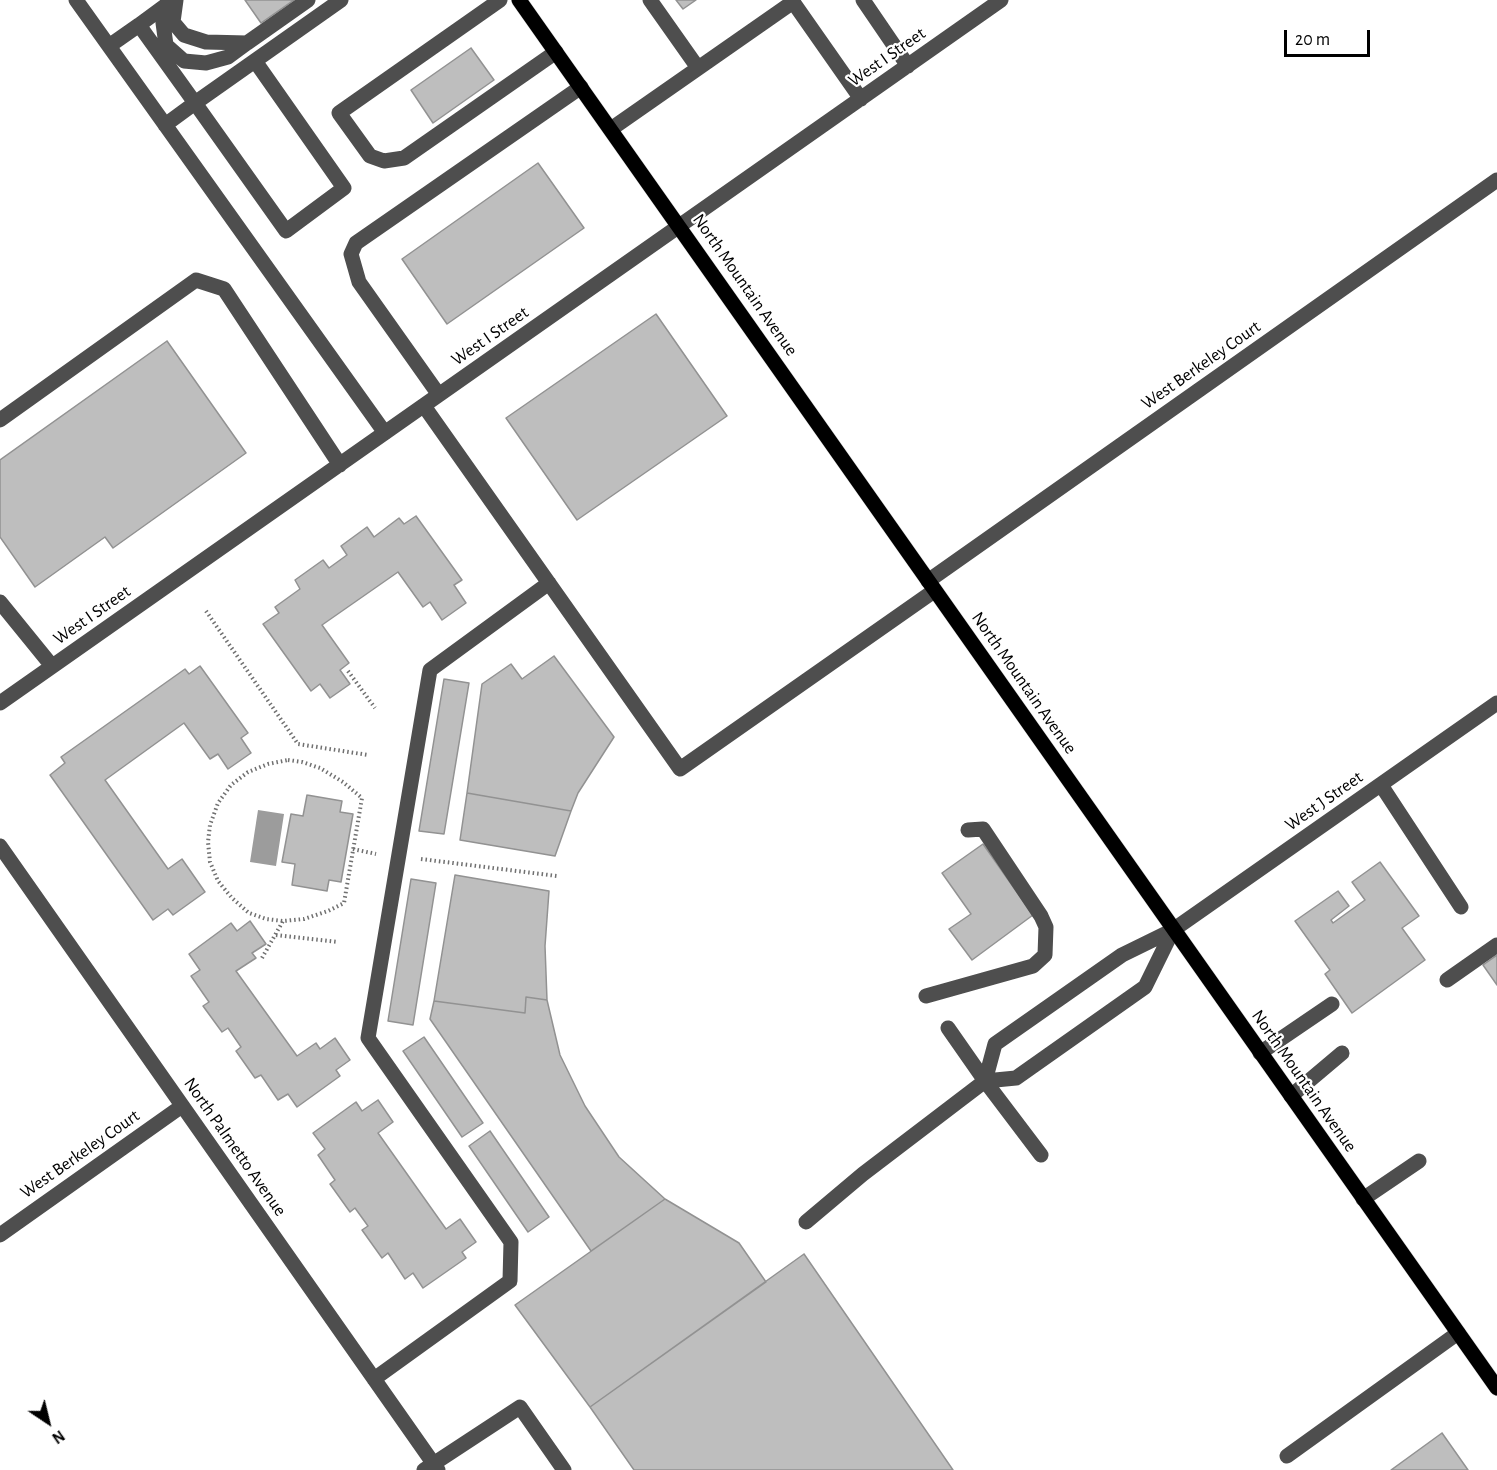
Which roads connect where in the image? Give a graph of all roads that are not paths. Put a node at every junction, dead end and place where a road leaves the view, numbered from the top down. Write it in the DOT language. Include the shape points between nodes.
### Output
graph roads {
  1 [pos="76,0"];
  2 [pos="175,0"];
  3 [pos="308,0"];
  4 [pos="340,0"];
  5 [pos="500,0"];
  6 [pos="519,0"];
  7 [pos="650,0"];
  8 [pos="863,0"];
  9 [pos="1002,0"];
  10 [pos="793,1"];
  11 [pos="139,25"];
  12 [pos="247,43"];
  13 [pos="109,46"];
  14 [pos="556,52"];
  15 [pos="255,61"];
  16 [pos="908,66"];
  17 [pos="698,68"];
  18 [pos="581,87"];
  19 [pos="861,99"];
  20 [pos="195,103"];
  21 [pos="165,125"];
  22 [pos="611,129"];
  23 [pos="1497,180"];
  24 [pos="680,227"];
  25 [pos="439,395"];
  26 [pos="424,406"];
  27 [pos="0,420"];
  28 [pos="385,433"];
  29 [pos="340,465"];
  30 [pos="549,583"];
  31 [pos="931,586"];
  32 [pos="0,602"];
  33 [pos="52,666"];
  34 [pos="0,703"];
  35 [pos="1497,703"];
  36 [pos="1381,785"];
  37 [pos="968,830"];
  38 [pos="0,846"];
  39 [pos="1461,907"];
  40 [pos="1173,930"];
  41 [pos="1497,945"];
  42 [pos="1447,980"];
  43 [pos="926,996"];
  44 [pos="1332,1004"];
  45 [pos="948,1028"];
  46 [pos="1260,1053"];
  47 [pos="1342,1053"];
  48 [pos="985,1081"];
  49 [pos="1291,1096"];
  50 [pos="182,1106"];
  51 [pos="1041,1155"];
  52 [pos="1419,1161"];
  53 [pos="1364,1199"];
  54 [pos="806,1222"];
  55 [pos="0,1235"];
  56 [pos="1458,1334"];
  57 [pos="374,1379"];
  58 [pos="1497,1388"];
  59 [pos="1287,1456"];
  60 [pos="431,1468"];
  61 [pos="564,1470"];
  1 -- 13 [label="street"];
  2 -- 11 [label="street"];
  2 -- 12 [label="street" via="173,22 184,35 206,42"];
  2 -- 12 [label="street" via="163,23 166,45 184,61 206,63 228,57"];
  3 -- 12 [label="street"];
  4 -- 15 [label="street"];
  5 -- 14 [label="street" via="339,113 370,156 384,161 404,158"];
  6 -- 14 [label="main road, North Mountain Avenue"];
  7 -- 17 [label="street"];
  8 -- 16 [label="street"];
  9 -- 16 [label="street, West I Street"];
  10 -- 17 [label="street"];
  10 -- 19 [label="street"];
  11 -- 13 [label="street"];
  11 -- 20 [label="street"];
  13 -- 21 [label="street"];
  14 -- 18 [label="main road, North Mountain Avenue"];
  15 -- 20 [label="street"];
  15 -- 20 [label="street" via="344,188 286,231"];
  16 -- 19 [label="street, West I Street"];
  17 -- 22 [label="street"];
  18 -- 22 [label="main road, North Mountain Avenue"];
  18 -- 25 [label="street" via="356,243 351,254 359,282"];
  19 -- 24 [label="street, West I Street"];
  20 -- 21 [label="street"];
  21 -- 28 [label="street"];
  22 -- 24 [label="main road, North Mountain Avenue"];
  23 -- 31 [label="street, West Berkeley Court"];
  24 -- 25 [label="street, West I Street"];
  24 -- 31 [label="main road, North Mountain Avenue"];
  25 -- 26 [label="street, West I Street"];
  26 -- 28 [label="street, West I Street"];
  26 -- 30 [label="street"];
  27 -- 29 [label="street" via="196,280 224,289"];
  28 -- 29 [label="street, West I Street"];
  29 -- 33 [label="street, West I Street"];
  30 -- 31 [label="street, West Berkeley Court" via="680,769"];
  30 -- 57 [label="street" via="430,670 368,1038 511,1242 510,1281"];
  31 -- 40 [label="main road, North Mountain Avenue"];
  32 -- 33 [label="street"];
  33 -- 34 [label="street, West I Street"];
  35 -- 36 [label="street, West J Street"];
  36 -- 39 [label="street"];
  36 -- 40 [label="street, West J Street"];
  37 -- 43 [label="street" via="983,829 1041,916 1046,927 1045,955 1033,966"];
  38 -- 50 [label="street, North Palmetto Avenue"];
  40 -- 46 [label="main road, North Mountain Avenue"];
  40 -- 48 [label="street, West J Street" via="1122,955 995,1044"];
  40 -- 48 [label="street" via="1145,987 1016,1078"];
  41 -- 42 [label="street"];
  44 -- 46 [label="street"];
  45 -- 48 [label="street"];
  46 -- 49 [label="main road, North Mountain Avenue"];
  47 -- 49 [label="street"];
  48 -- 51 [label="street"];
  48 -- 54 [label="street"];
  49 -- 53 [label="main road, North Mountain Avenue"];
  50 -- 55 [label="street, West Berkeley Court"];
  50 -- 57 [label="street, North Palmetto Avenue"];
  52 -- 53 [label="street"];
  53 -- 56 [label="main road, North Mountain Avenue"];
  56 -- 58 [label="main road, North Mountain Avenue"];
  56 -- 59 [label="street"];
  57 -- 60 [label="street, North Palmetto Avenue"];
  60 -- 61 [label="street" via="520,1407"];
}
